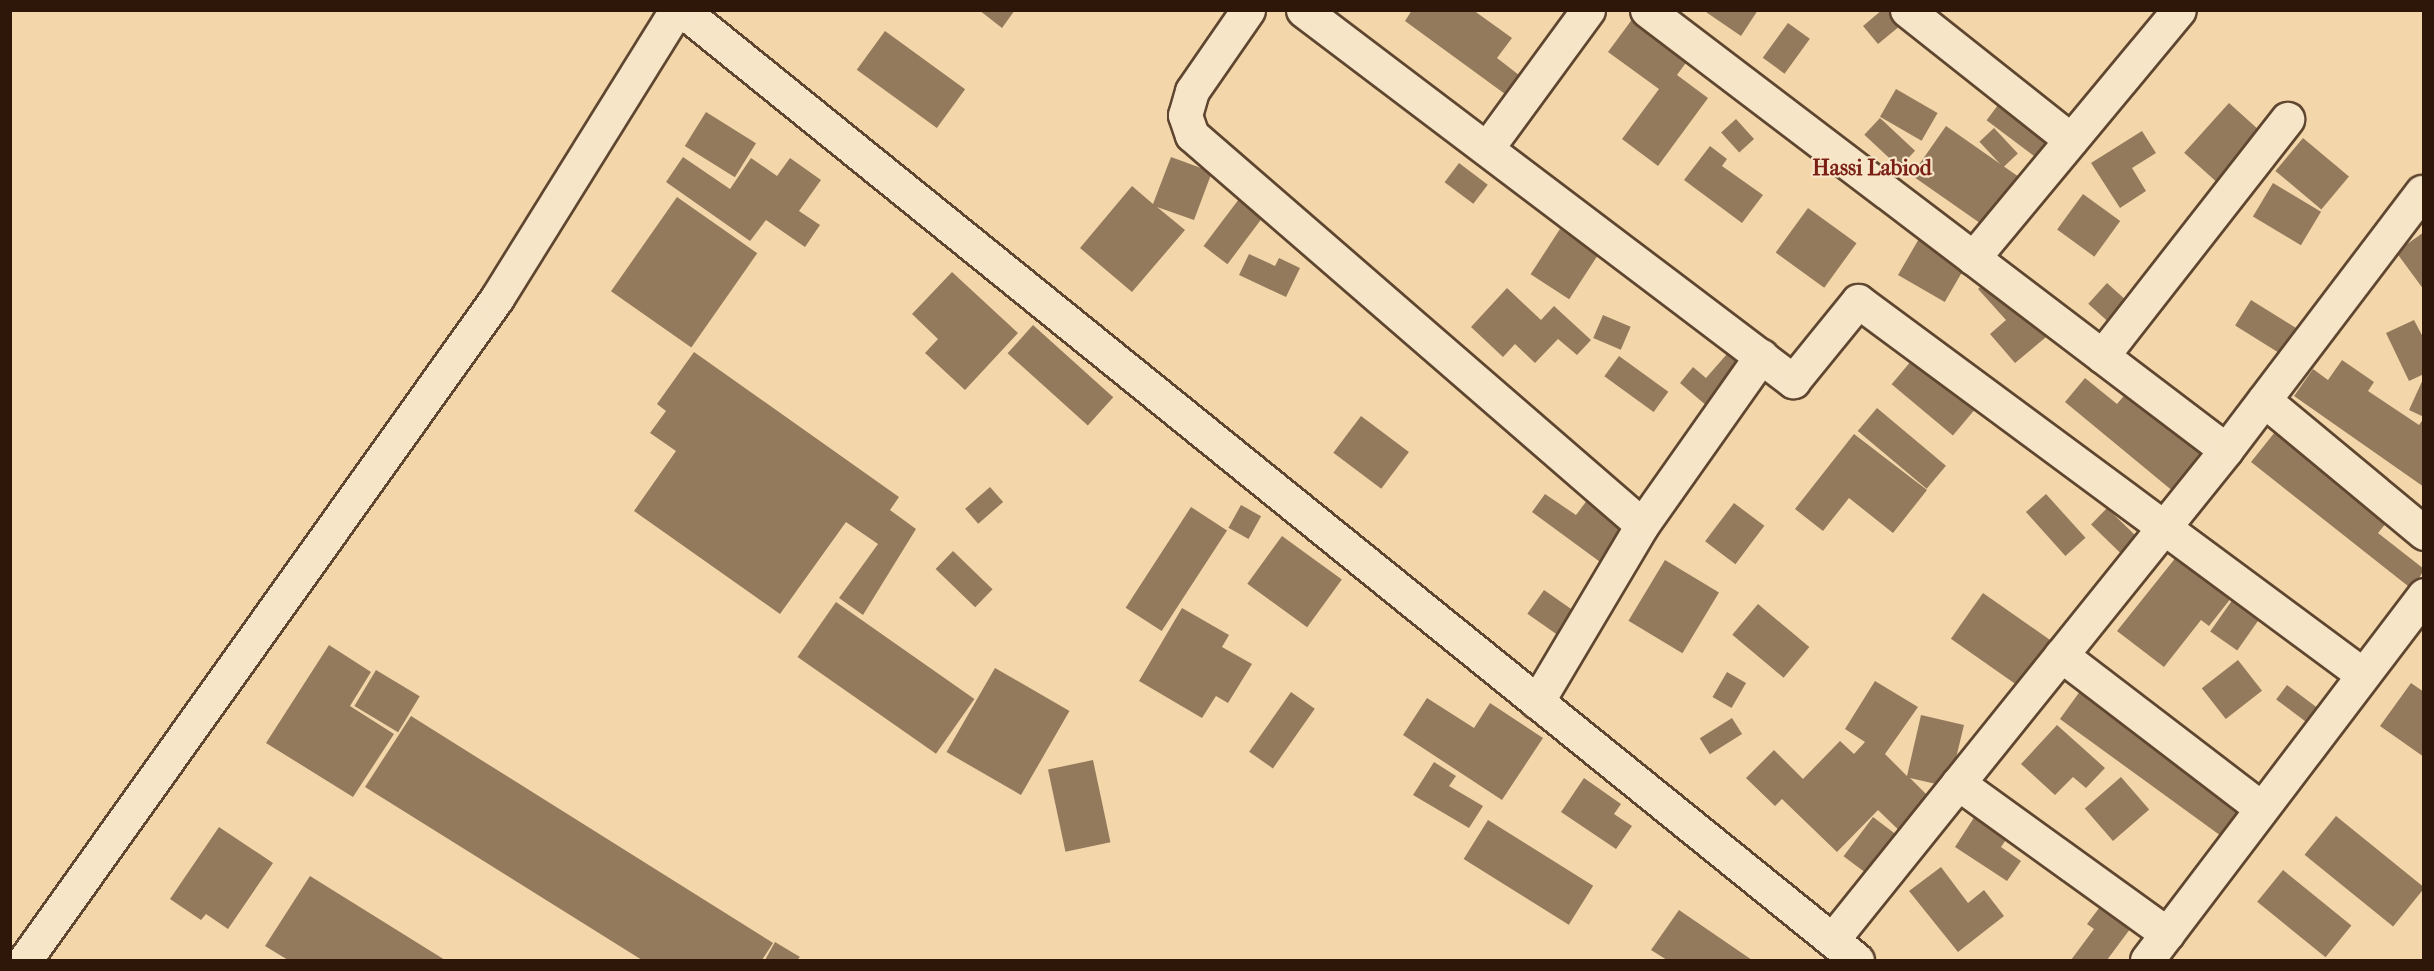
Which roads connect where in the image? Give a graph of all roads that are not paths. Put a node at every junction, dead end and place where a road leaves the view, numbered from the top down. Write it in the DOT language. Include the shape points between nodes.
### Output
graph roads {
  1 [pos="675,10"];
  2 [pos="682,10"];
  3 [pos="1248,10"];
  4 [pos="1303,10"];
  5 [pos="1588,10"];
  6 [pos="1647,10"];
  7 [pos="1907,10"];
  8 [pos="2179,10"];
  9 [pos="2287,118"];
  10 [pos="2071,140"];
  11 [pos="1487,148"];
  12 [pos="2422,192"];
  13 [pos="1973,258"];
  14 [pos="1761,356"];
  15 [pos="2102,356"];
  16 [pos="2264,400"];
  17 [pos="2226,450"];
  18 [pos="1642,525"];
  19 [pos="2162,530"];
  20 [pos="2424,533"];
  21 [pos="2424,595"];
  22 [pos="2061,655"];
  23 [pos="2362,674"];
  24 [pos="1537,702"];
  25 [pos="1958,783"];
  26 [pos="2261,808"];
  27 [pos="2167,934"];
  28 [pos="1832,940"];
  29 [pos="25,960"];
  30 [pos="1857,960"];
  31 [pos="2147,960"];
  1 -- 29 [label="street" via="497,298"];
  2 -- 24 [label="street"];
  3 -- 18 [label="street" via="1192,91 1185,115 1192,135"];
  4 -- 11 [label="street"];
  5 -- 11 [label="street"];
  6 -- 13 [label="street"];
  7 -- 10 [label="street"];
  8 -- 10 [label="street"];
  9 -- 15 [label="street"];
  10 -- 13 [label="street"];
  11 -- 14 [label="street"];
  12 -- 16 [label="street"];
  13 -- 15 [label="street"];
  14 -- 18 [label="street"];
  14 -- 19 [label="street" via="1792,381 1858,301"];
  15 -- 17 [label="street"];
  16 -- 17 [label="street"];
  16 -- 20 [label="street"];
  17 -- 19 [label="street"];
  18 -- 24 [label="street"];
  19 -- 22 [label="street"];
  19 -- 23 [label="street"];
  21 -- 23 [label="street"];
  22 -- 25 [label="street"];
  22 -- 26 [label="street"];
  23 -- 26 [label="street"];
  24 -- 28 [label="street"];
  25 -- 27 [label="street"];
  25 -- 28 [label="street"];
  26 -- 27 [label="street"];
  27 -- 31 [label="street"];
  28 -- 30 [label="street"];
}
